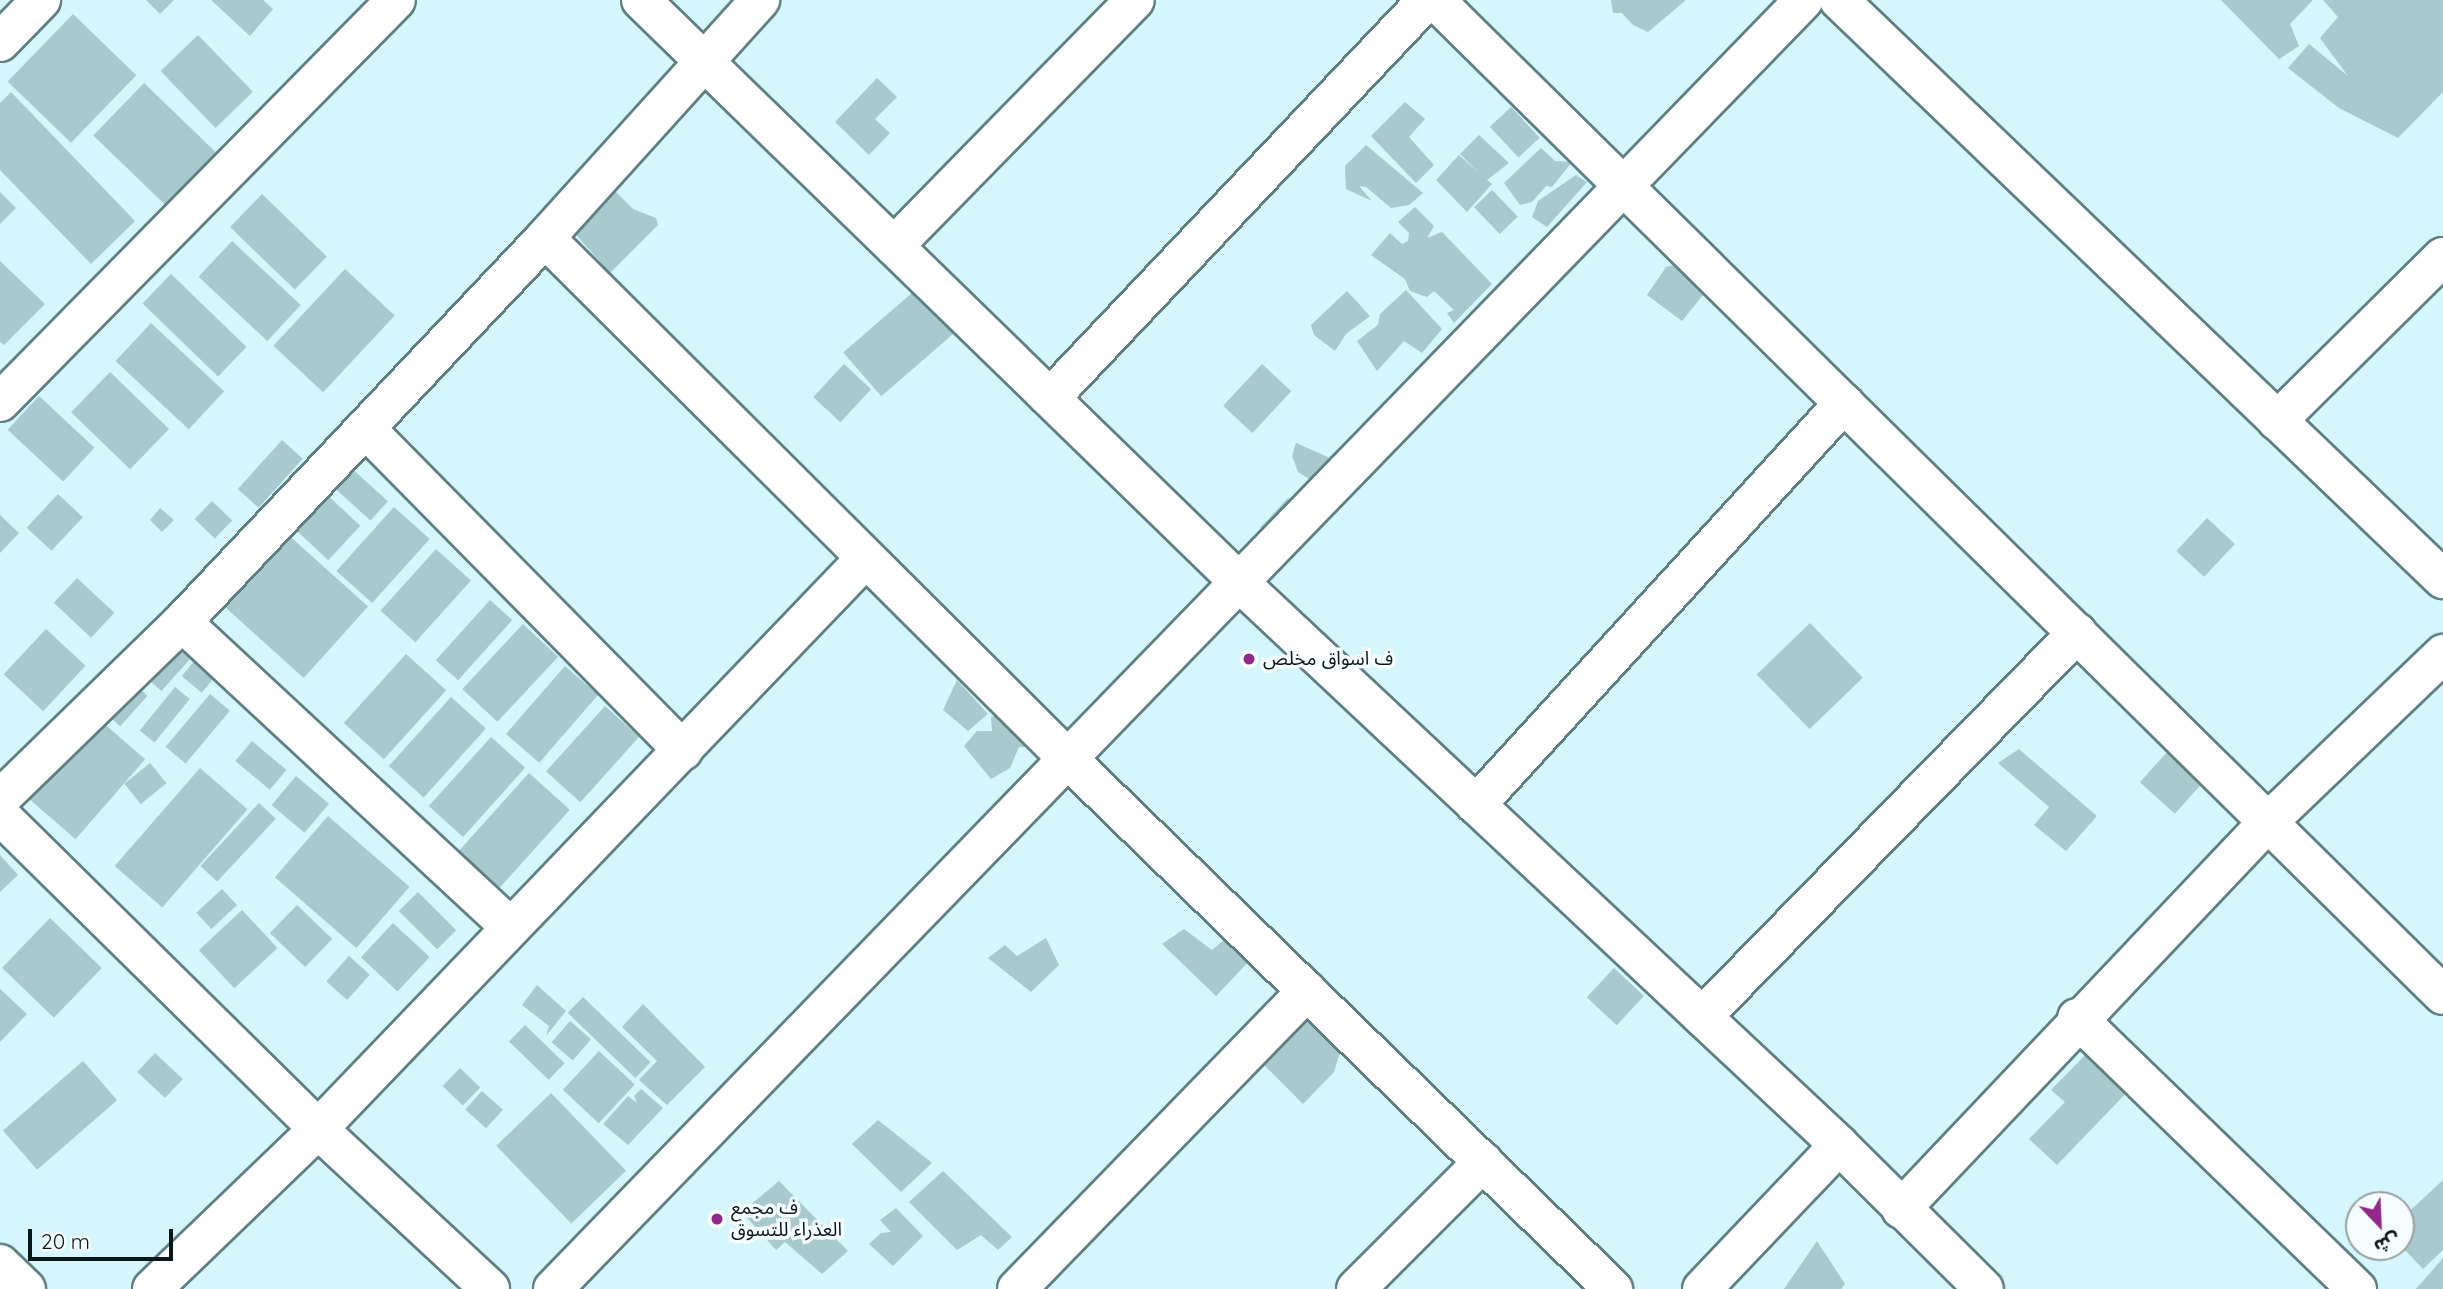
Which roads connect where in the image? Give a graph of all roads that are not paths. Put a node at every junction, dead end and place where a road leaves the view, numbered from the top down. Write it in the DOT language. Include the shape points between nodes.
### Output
graph roads {
  1 [pos="41,0"];
  2 [pos="396,0"];
  3 [pos="641,0"];
  4 [pos="760,0"];
  5 [pos="1135,0"];
  6 [pos="1427,0"];
  7 [pos="1435,0"];
  8 [pos="1804,0"];
  9 [pos="1839,0"];
  10 [pos="0,42"];
  11 [pos="703,60"];
  12 [pos="1624,186"];
  13 [pos="545,238"];
  14 [pos="894,246"];
  15 [pos="2443,257"];
  16 [pos="1050,398"];
  17 [pos="0,402"];
  18 [pos="1844,403"];
  19 [pos="2277,421"];
  20 [pos="365,428"];
  21 [pos="866,558"];
  22 [pos="2443,579"];
  23 [pos="1240,583"];
  24 [pos="182,622"];
  25 [pos="2077,633"];
  26 [pos="2443,654"];
  27 [pos="683,750"];
  28 [pos="1069,760"];
  29 [pos="0,799"];
  30 [pos="1476,804"];
  31 [pos="0,815"];
  32 [pos="2268,822"];
  33 [pos="510,927"];
  34 [pos="1307,991"];
  35 [pos="2443,995"];
  36 [pos="1702,1017"];
  37 [pos="2077,1018"];
  38 [pos="318,1129"];
  39 [pos="1839,1145"];
  40 [pos="1483,1162"];
  41 [pos="1900,1209"];
  42 [pos="0,1264"];
  43 [pos="26,1289"];
  44 [pos="152,1289"];
  45 [pos="490,1289"];
  46 [pos="553,1289"];
  47 [pos="1017,1289"];
  48 [pos="1356,1289"];
  49 [pos="1614,1289"];
  50 [pos="1702,1289"];
  51 [pos="1984,1289"];
  52 [pos="2357,1289"];
  1 -- 10 [label="street"];
  2 -- 17 [label="street"];
  3 -- 11 [label="street"];
  4 -- 11 [label="street"];
  5 -- 14 [label="street"];
  6 -- 16 [label="street"];
  7 -- 12 [label="street"];
  8 -- 12 [label="street"];
  9 -- 19 [label="street"];
  11 -- 13 [label="street"];
  11 -- 14 [label="street"];
  12 -- 18 [label="street"];
  12 -- 23 [label="street"];
  13 -- 20 [label="street"];
  13 -- 21 [label="street"];
  14 -- 16 [label="street"];
  15 -- 19 [label="street"];
  16 -- 23 [label="street"];
  18 -- 25 [label="street"];
  18 -- 30 [label="street"];
  19 -- 22 [label="street"];
  20 -- 24 [label="street"];
  20 -- 27 [label="street"];
  21 -- 27 [label="street"];
  21 -- 28 [label="street"];
  23 -- 28 [label="street"];
  23 -- 30 [label="street"];
  24 -- 29 [label="street"];
  24 -- 33 [label="street"];
  25 -- 32 [label="street"];
  25 -- 36 [label="street"];
  26 -- 32 [label="street"];
  27 -- 33 [label="street"];
  28 -- 34 [label="street"];
  28 -- 46 [label="street"];
  30 -- 36 [label="street"];
  31 -- 38 [label="street"];
  32 -- 35 [label="street"];
  32 -- 37 [label="street"];
  33 -- 38 [label="street"];
  34 -- 40 [label="street"];
  34 -- 47 [label="street"];
  36 -- 39 [label="street"];
  37 -- 41 [label="street"];
  37 -- 52 [label="street"];
  38 -- 44 [label="street"];
  38 -- 45 [label="street"];
  39 -- 41 [label="street"];
  39 -- 50 [label="street"];
  40 -- 48 [label="street"];
  40 -- 49 [label="street"];
  41 -- 51 [label="street"];
  42 -- 43 [label="street"];
}
